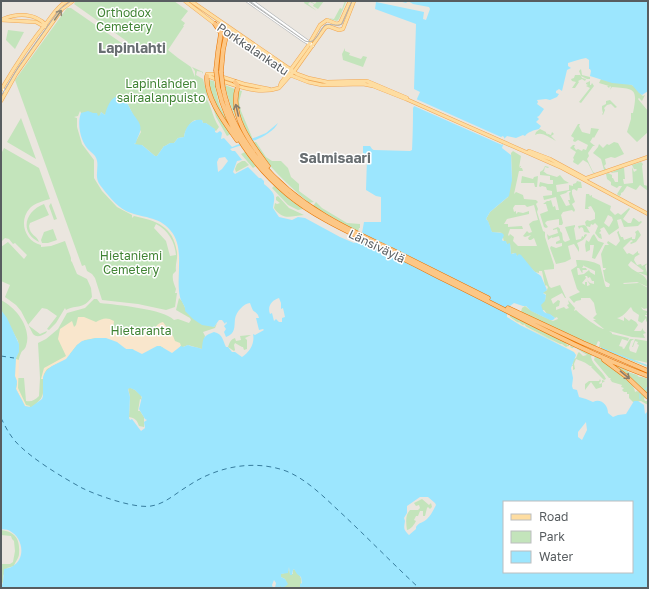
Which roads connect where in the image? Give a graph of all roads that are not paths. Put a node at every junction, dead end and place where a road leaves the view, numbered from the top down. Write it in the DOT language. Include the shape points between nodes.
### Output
graph roads {
  1 [pos="67,1"];
  2 [pos="73,1"];
  3 [pos="181,1"];
  4 [pos="185,1"];
  5 [pos="191,1"];
  6 [pos="247,1"];
  7 [pos="252,1"];
  8 [pos="350,1"];
  9 [pos="354,1"];
  10 [pos="188,4"];
  11 [pos="2,19"];
  12 [pos="215,24"];
  13 [pos="224,24"];
  14 [pos="44,25"];
  15 [pos="48,28"];
  16 [pos="227,31"];
  17 [pos="309,43"];
  18 [pos="313,45"];
  19 [pos="219,71"];
  20 [pos="291,71"];
  21 [pos="289,74"];
  22 [pos="207,76"];
  23 [pos="235,82"];
  24 [pos="238,86"];
  25 [pos="1,88"];
  26 [pos="268,89"];
  27 [pos="6,92"];
  28 [pos="1,101"];
  29 [pos="415,102"];
  30 [pos="504,142"];
  31 [pos="648,157"];
  32 [pos="258,165"];
  33 [pos="273,175"];
  34 [pos="580,178"];
  35 [pos="585,179"];
  36 [pos="598,187"];
  37 [pos="648,214"];
  38 [pos="358,235"];
  39 [pos="511,311"];
  40 [pos="595,354"];
  41 [pos="647,370"];
  42 [pos="648,376"];
  43 [pos="648,397"];
  1 -- 14 [label="main road" via="59,6"];
  15 -- 2 [label="main road, one-way" via="63,8"];
  3 -- 10 [label="main road, Porkkalankatu"];
  4 -- 10 [label="main road, Porkkalankatu"];
  5 -- 13 [label="main road, Porkkalankatu"];
  6 -- 17 [label="street"];
  7 -- 17 [label="street"];
  8 -- 17 [label="main road" via="341,22 337,24 324,21"];
  9 -- 18 [label="main road" via="343,29 327,26"];
  10 -- 12 [label="main road, Porkkalankatu"];
  11 -- 14 [label="main road" via="16,15 34,17"];
  12 -- 16 [label="main road, Porkkalankatu"];
  12 -- 19 [label="highway, Länsiväylä" via="221,33"];
  13 -- 16 [label="main road"];
  13 -- 20 [label="main road, Porkkalankatu"];
  14 -- 15 [label="main road"];
  14 -- 25 [label="main road"];
  15 -- 27 [label="main road"];
  16 -- 19 [label="highway, Länsiväylä"];
  16 -- 21 [label="main road, Porkkalankatu"];
  17 -- 18 [label="street"];
  17 -- 20 [label="main road"];
  18 -- 20 [label="main road"];
  19 -- 32 [label="highway, Länsiväylä, bridge" via="218,87 223,107"];
  19 -- 33 [label="highway, Länsiväylä, bridge" via="227,106 238,129 255,155"];
  20 -- 21 [label="main road"];
  20 -- 29 [label="main road, Porkkalankatu" via="320,81 367,81"];
  21 -- 26 [label="main road" via="280,86"];
  21 -- 29 [label="main road, Porkkalankatu" via="322,85 369,85"];
  22 -- 23 [label="main road" via="213,74"];
  22 -- 24 [label="main road"];
  22 -- 32 [label="highway" via="211,96 219,113"];
  23 -- 24 [label="highway"];
  23 -- 26 [label="main road"];
  24 -- 26 [label="main road" via="254,90"];
  33 -- 24 [label="highway, one-way" via="251,143 240,121 235,99"];
  25 -- 27 [label="street"];
  27 -- 28 [label="main road"];
  29 -- 30 [label="main road"];
  30 -- 34 [label="main road"];
  30 -- 35 [label="main road" via="550,159"];
  31 -- 35 [label="main road"];
  32 -- 38 [label="highway, Länsiväylä" via="298,202 326,220"];
  33 -- 38 [label="highway, Länsiväylä" via="313,209"];
  34 -- 35 [label="main road"];
  34 -- 36 [label="main road"];
  35 -- 36 [label="main road"];
  36 -- 37 [label="main road"];
  38 -- 39 [label="highway, Länsiväylä"];
  39 -- 40 [label="highway, Länsiväylä"];
  39 -- 41 [label="highway, Länsiväylä"];
  40 -- 42 [label="highway, Länsiväylä"];
  40 -- 43 [label="highway, one-way" via="627,377"];
}
